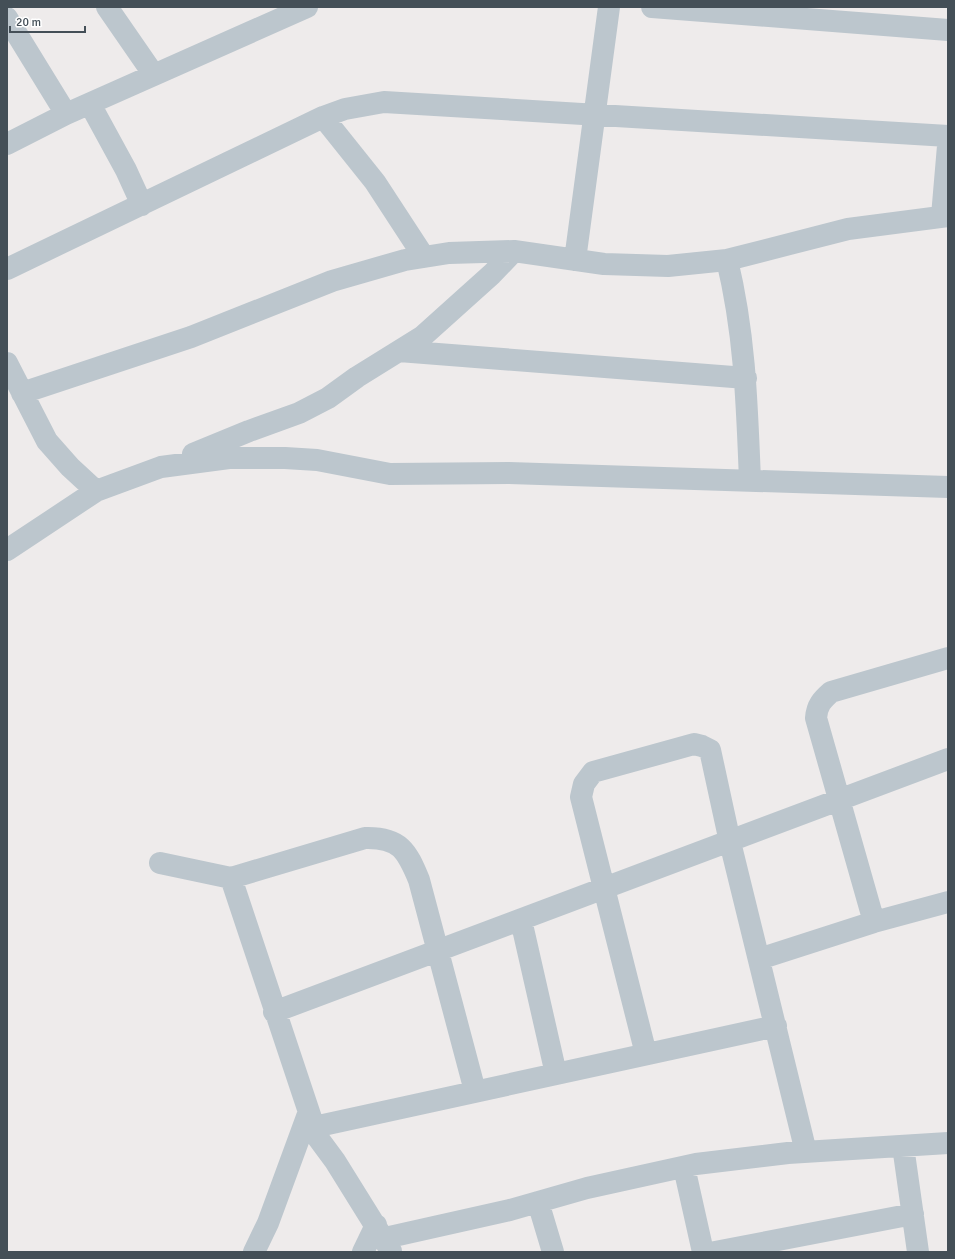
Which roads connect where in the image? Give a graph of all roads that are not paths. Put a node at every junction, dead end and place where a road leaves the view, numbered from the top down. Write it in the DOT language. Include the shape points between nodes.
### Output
graph roads {
  1 [pos="107,7"];
  2 [pos="307,7"];
  3 [pos="609,7"];
  4 [pos="652,7"];
  5 [pos="852,15"];
  6 [pos="7,18"];
  7 [pos="948,30"];
  8 [pos="154,75"];
  9 [pos="90,104"];
  10 [pos="595,113"];
  11 [pos="66,114"];
  12 [pos="323,117"];
  13 [pos="948,136"];
  14 [pos="7,144"];
  15 [pos="948,146"];
  16 [pos="142,205"];
  17 [pos="945,216"];
  18 [pos="514,251"];
  19 [pos="424,257"];
  20 [pos="575,260"];
  21 [pos="727,260"];
  22 [pos="7,269"];
  23 [pos="399,351"];
  24 [pos="7,363"];
  25 [pos="746,378"];
  26 [pos="22,393"];
  27 [pos="161,467"];
  28 [pos="750,481"];
  29 [pos="948,487"];
  30 [pos="96,491"];
  31 [pos="7,550"];
  32 [pos="948,658"];
  33 [pos="948,759"];
  34 [pos="840,800"];
  35 [pos="730,842"];
  36 [pos="160,863"];
  37 [pos="231,878"];
  38 [pos="606,887"];
  39 [pos="948,902"];
  40 [pos="521,920"];
  41 [pos="874,922"];
  42 [pos="438,952"];
  43 [pos="759,959"];
  44 [pos="274,1012"];
  45 [pos="776,1026"];
  46 [pos="646,1054"];
  47 [pos="556,1074"];
  48 [pos="475,1092"];
  49 [pos="311,1121"];
  50 [pos="948,1143"];
  51 [pos="903,1146"];
  52 [pos="806,1152"];
  53 [pos="684,1167"];
  54 [pos="538,1202"];
  55 [pos="913,1214"];
  56 [pos="384,1238"];
  57 [pos="254,1252"];
  58 [pos="363,1252"];
  59 [pos="553,1252"];
  60 [pos="703,1252"];
  61 [pos="715,1252"];
  62 [pos="918,1252"];
  1 -- 8 [label="street"];
  2 -- 8 [label="street"];
  3 -- 10 [label="street"];
  4 -- 5 [label="street"];
  5 -- 7 [label="street"];
  6 -- 11 [label="street"];
  8 -- 9 [label="street"];
  9 -- 11 [label="street"];
  9 -- 16 [label="street"];
  10 -- 12 [label="street" via="384,102 345,108"];
  10 -- 13 [label="street"];
  10 -- 20 [label="street"];
  11 -- 14 [label="street"];
  12 -- 16 [label="street"];
  12 -- 19 [label="street" via="376,182"];
  15 -- 17 [label="street"];
  16 -- 22 [label="street"];
  17 -- 21 [label="street" via="848,230"];
  18 -- 19 [label="street" via="449,253"];
  18 -- 20 [label="street"];
  18 -- 23 [label="street" via="423,336"];
  19 -- 26 [label="street" via="332,281 191,337"];
  20 -- 21 [label="street" via="604,264 668,266"];
  21 -- 25 [label="street" via="737,301"];
  23 -- 25 [label="street"];
  23 -- 27 [label="street" via="316,405"];
  24 -- 26 [label="street"];
  25 -- 28 [label="street"];
  26 -- 30 [label="street" via="47,441"];
  27 -- 28 [label="street" via="229,458 285,458 317,460 390,474 509,473"];
  27 -- 30 [label="street"];
  28 -- 29 [label="street"];
  30 -- 31 [label="street"];
  32 -- 34 [label="street" via="831,692 822,700 817,708 816,718"];
  33 -- 34 [label="street"];
  34 -- 35 [label="street"];
  34 -- 41 [label="street"];
  35 -- 38 [label="street"];
  35 -- 38 [label="street" via="710,750 694,744 594,772 584,784 582,797"];
  35 -- 43 [label="street"];
  36 -- 37 [label="street"];
  37 -- 42 [label="street" via="365,838 378,838 398,845 409,856 420,880"];
  37 -- 44 [label="street"];
  38 -- 40 [label="street"];
  38 -- 46 [label="street"];
  39 -- 41 [label="street"];
  40 -- 42 [label="street"];
  40 -- 47 [label="street"];
  41 -- 43 [label="street"];
  42 -- 44 [label="street"];
  42 -- 48 [label="street"];
  43 -- 45 [label="street"];
  44 -- 49 [label="street"];
  45 -- 46 [label="street"];
  45 -- 52 [label="street"];
  46 -- 47 [label="street"];
  47 -- 48 [label="street"];
  48 -- 49 [label="street"];
  49 -- 56 [label="street" via="318,1138"];
  49 -- 57 [label="street"];
  50 -- 51 [label="street"];
  51 -- 52 [label="street"];
  51 -- 55 [label="street"];
  52 -- 53 [label="street"];
  53 -- 54 [label="street" via="587,1188"];
  53 -- 60 [label="street"];
  54 -- 56 [label="street"];
  54 -- 59 [label="street"];
  55 -- 61 [label="street"];
  55 -- 62 [label="street"];
  56 -- 58 [label="street"];
}
